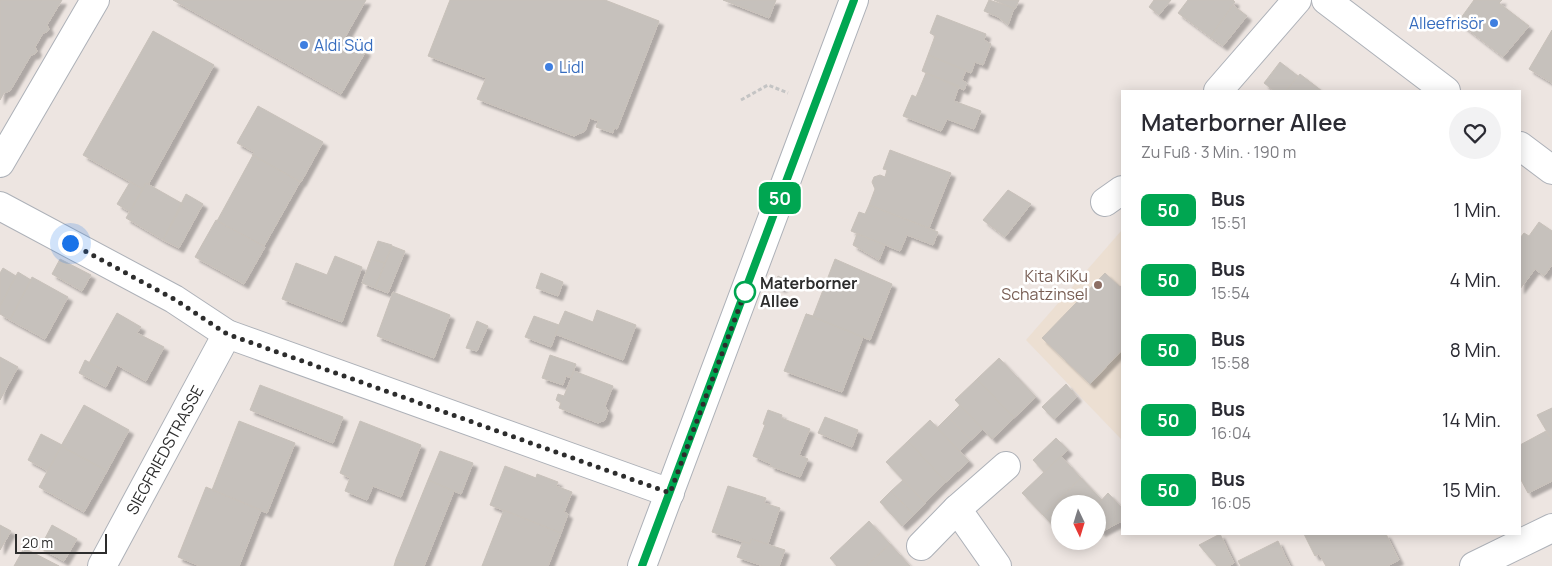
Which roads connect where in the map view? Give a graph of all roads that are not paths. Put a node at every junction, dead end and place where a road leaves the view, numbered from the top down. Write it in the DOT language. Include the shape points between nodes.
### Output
graph roads {
  1 [pos="95,0"];
  2 [pos="854,0"];
  3 [pos="1297,0"];
  4 [pos="1326,0"];
  5 [pos="1219,90"];
  6 [pos="1445,90"];
  7 [pos="1521,147"];
  8 [pos="0,163"];
  9 [pos="1552,170"];
  10 [pos="0,206"];
  11 [pos="227,334"];
  12 [pos="1006,466"];
  13 [pos="670,493"];
  14 [pos="957,509"];
  15 [pos="1552,528"];
  16 [pos="921,546"];
  17 [pos="102,566"];
  18 [pos="642,566"];
  19 [pos="997,566"];
  20 [pos="1474,566"];
  1 -- 8 [label="street"];
  2 -- 13 [label="street"];
  3 -- 5 [label="street"];
  4 -- 6 [label="street"];
  7 -- 9 [label="street"];
  10 -- 11 [label="street" via="174,299"];
  11 -- 13 [label="street"];
  11 -- 17 [label="street, SIEGFRIEDSTRASSE"];
  12 -- 14 [label="street"];
  13 -- 18 [label="street"];
  14 -- 16 [label="street"];
  14 -- 19 [label="street"];
  15 -- 20 [label="street"];
}
